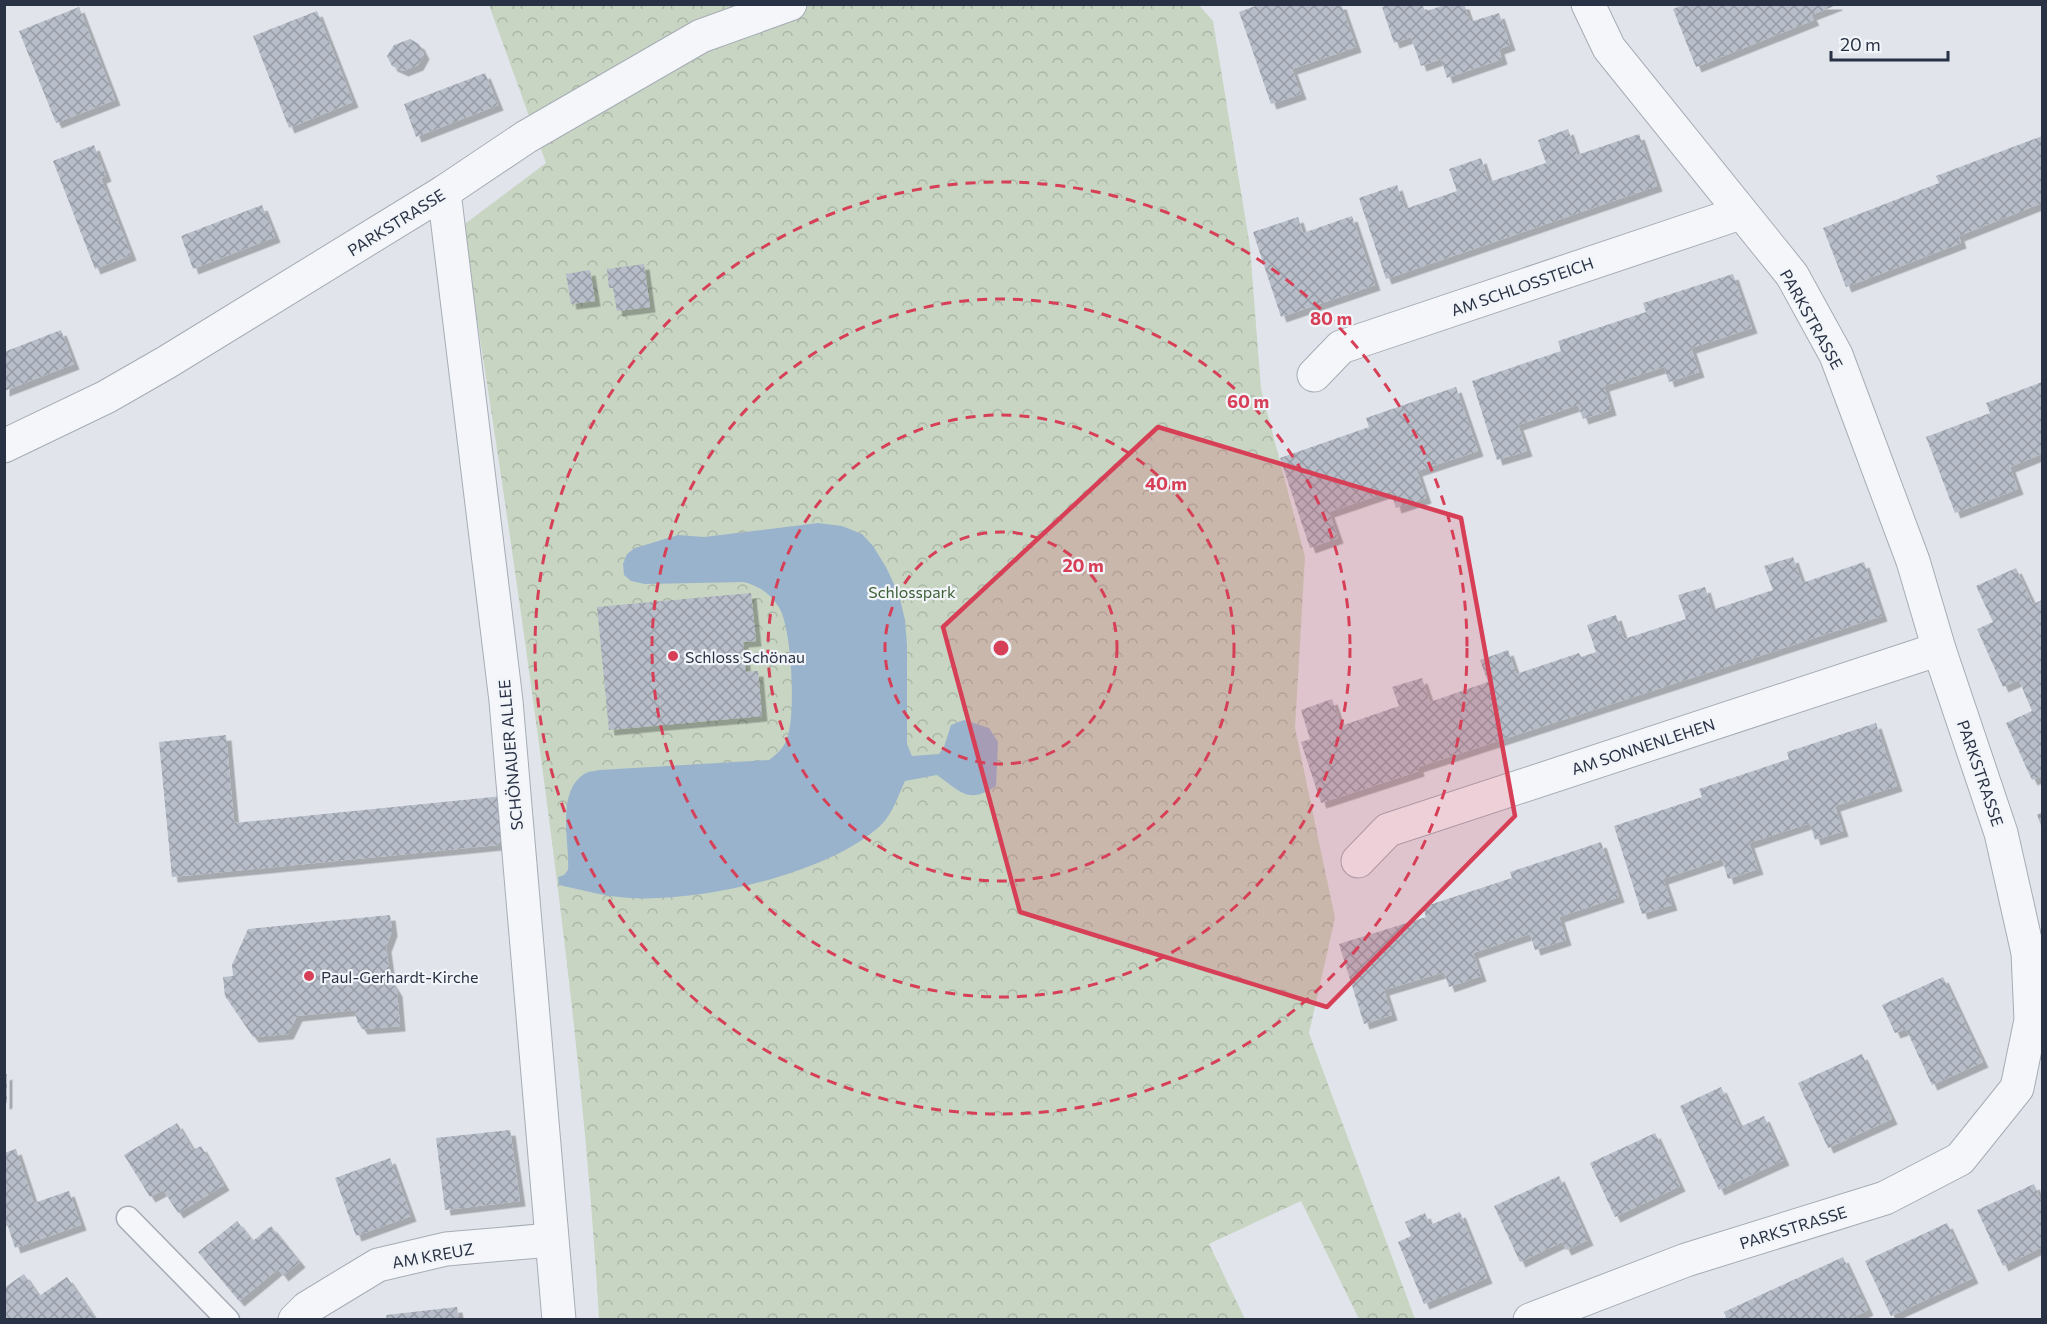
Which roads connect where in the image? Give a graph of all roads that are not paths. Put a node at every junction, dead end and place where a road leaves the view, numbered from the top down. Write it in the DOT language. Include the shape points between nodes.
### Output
graph roads {
  1 [pos="790,4"];
  2 [pos="1588,4"];
  3 [pos="444,192"];
  4 [pos="1740,213"];
  5 [pos="1314,375"];
  6 [pos="4,446"];
  7 [pos="1939,649"];
  8 [pos="1358,861"];
  9 [pos="128,1218"];
  10 [pos="551,1240"];
  11 [pos="228,1320"];
  12 [pos="295,1320"];
  13 [pos="559,1320"];
  14 [pos="1530,1320"];
  1 -- 3 [label="street, PARKSTRASSE" via="701,36 526,137"];
  2 -- 4 [label="street, PARKSTRASSE" via="1609,48"];
  3 -- 6 [label="street, PARKSTRASSE" via="167,362 106,397"];
  3 -- 10 [label="street, SCHÖNAUER ALLEE" via="506,701"];
  4 -- 5 [label="street, AM SCHLOSSTEICH" via="1341,347"];
  4 -- 7 [label="street, PARKSTRASSE" via="1792,275 1836,355 1913,561"];
  7 -- 8 [label="street, AM SONNENLEHEN" via="1388,830"];
  7 -- 14 [label="street, PARKSTRASSE" via="2001,833 2028,953 2031,1020 2017,1088 1960,1159 1885,1198 1686,1260"];
  9 -- 11 [label="lane"];
  10 -- 12 [label="street, AM KREUZ" via="446,1249 378,1265"];
  10 -- 13 [label="street, SCHÖNAUER ALLEE"];
}
